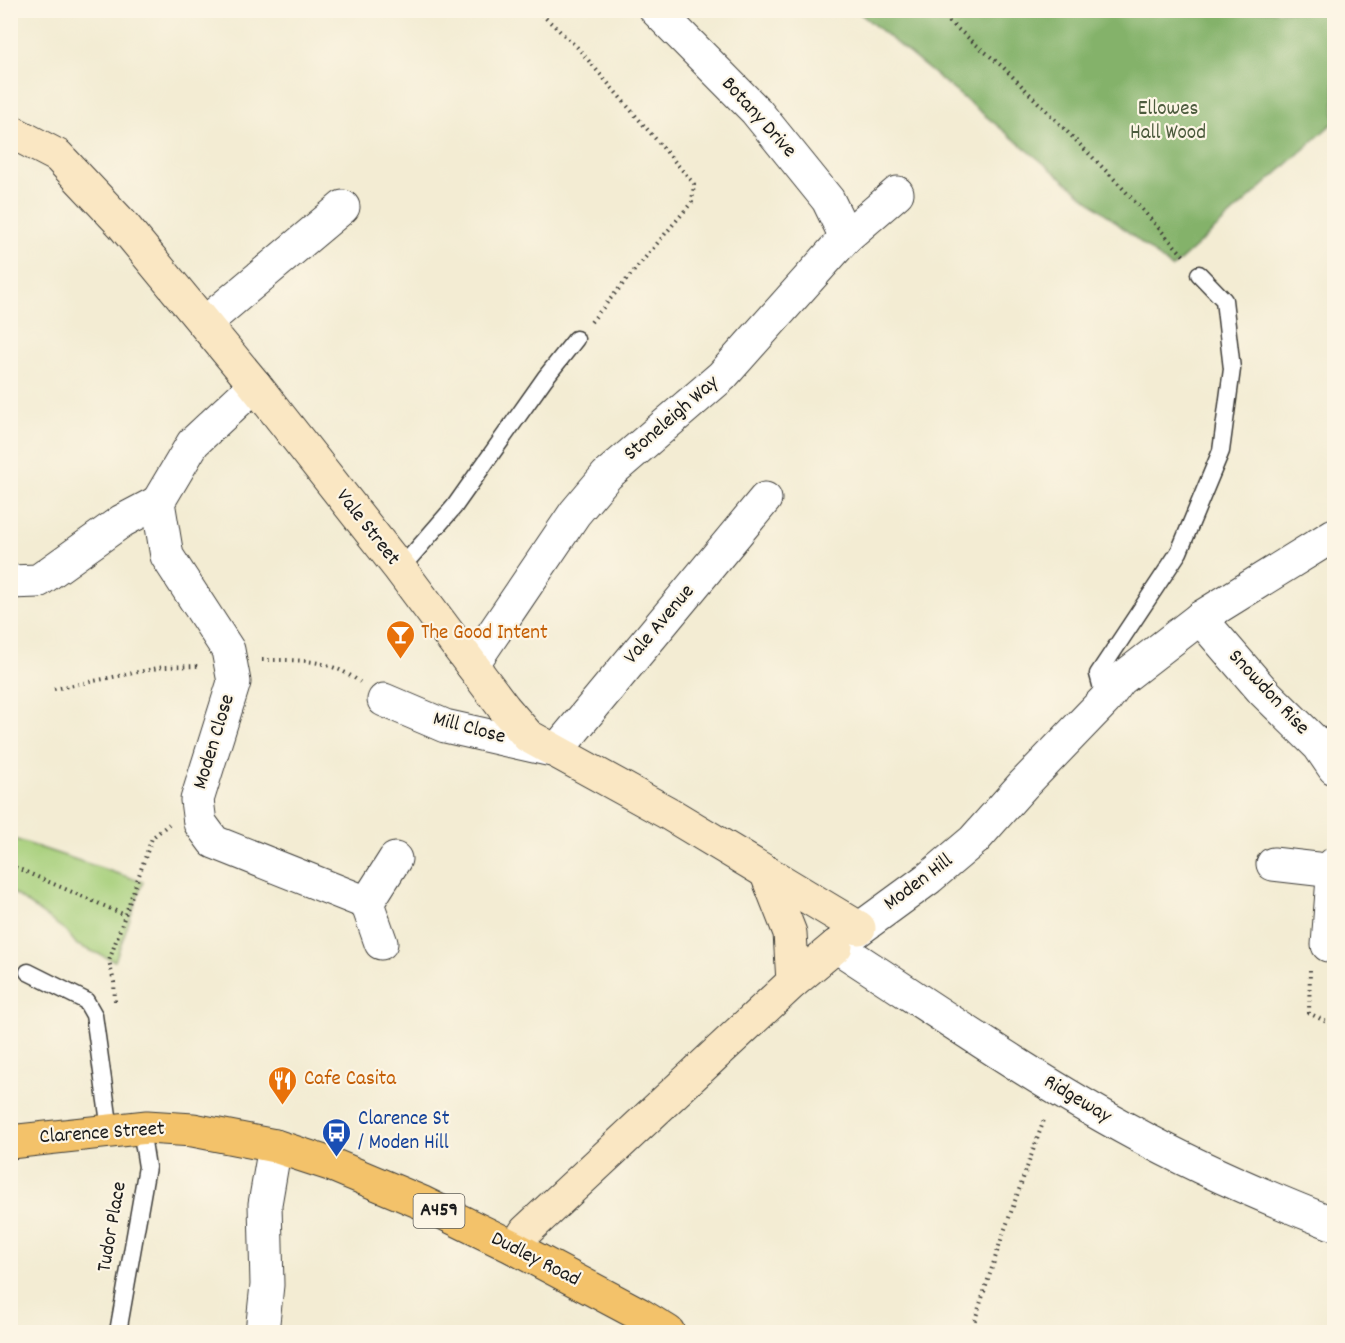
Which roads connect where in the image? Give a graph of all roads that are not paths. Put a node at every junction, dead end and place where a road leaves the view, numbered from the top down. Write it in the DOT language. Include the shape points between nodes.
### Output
graph roads {
  1 [pos="656,10"];
  2 [pos="10,131"];
  3 [pos="897,193"];
  4 [pos="343,207"];
  5 [pos="846,237"];
  6 [pos="1199,274"];
  7 [pos="205,323"];
  8 [pos="576,339"];
  9 [pos="255,385"];
  10 [pos="765,499"];
  11 [pos="158,502"];
  12 [pos="1335,534"];
  13 [pos="400,569"];
  14 [pos="10,582"];
  15 [pos="1200,618"];
  16 [pos="472,665"];
  17 [pos="384,700"];
  18 [pos="1105,700"];
  19 [pos="556,751"];
  20 [pos="1335,768"];
  21 [pos="394,859"];
  22 [pos="1273,864"];
  23 [pos="1335,864"];
  24 [pos="1334,871"];
  25 [pos="766,872"];
  26 [pos="368,903"];
  27 [pos="847,937"];
  28 [pos="1328,940"];
  29 [pos="381,943"];
  30 [pos="28,972"];
  31 [pos="793,982"];
  32 [pos="125,1130"];
  33 [pos="193,1130"];
  34 [pos="10,1142"];
  35 [pos="275,1146"];
  36 [pos="1335,1224"];
  37 [pos="514,1248"];
  38 [pos="636,1323"];
  39 [pos="117,1332"];
  40 [pos="262,1332"];
  41 [pos="668,1332"];
  1 -- 5 [label="street, Botany Drive" via="756,111 828,200"];
  2 -- 7 [label="street, Vale Street" via="58,156 123,225"];
  3 -- 5 [label="street, Stoneleigh Way"];
  4 -- 7 [label="street"];
  5 -- 16 [label="street, Stoneleigh Way" via="722,376 607,475 574,513"];
  6 -- 18 [label="lane" via="1224,300 1232,369 1221,452 1179,552 1098,674"];
  7 -- 9 [label="street, Vale Street"];
  8 -- 13 [label="lane" via="454,507"];
  9 -- 11 [label="street" via="193,443"];
  9 -- 13 [label="street, Vale Street"];
  10 -- 19 [label="street, Vale Avenue"];
  11 -- 14 [label="street" via="122,521 38,581"];
  11 -- 26 [label="street, Moden Close" via="166,556 228,650 234,682 197,800 200,823 214,842"];
  12 -- 15 [label="street, Moden Hill"];
  13 -- 16 [label="street, Vale Street"];
  15 -- 18 [label="street, Moden Hill" via="1120,680"];
  15 -- 20 [label="street, Snowdon Rise"];
  16 -- 19 [label="street, Vale Street" via="528,736"];
  17 -- 19 [label="street, Mill Close" via="445,726"];
  18 -- 27 [label="street, Moden Hill" via="974,840"];
  19 -- 25 [label="street, Vale Street"];
  21 -- 26 [label="street"];
  22 -- 24 [label="street"];
  23 -- 24 [label="street"];
  24 -- 28 [label="street"];
  25 -- 27 [label="street, Vale Street"];
  25 -- 31 [label="street" via="790,933"];
  26 -- 29 [label="street"];
  27 -- 31 [label="street, Moden Hill"];
  27 -- 36 [label="street, Ridgeway" via="1056,1089 1241,1187"];
  30 -- 32 [label="lane, Tudor Place" via="86,1001 94,1015"];
  31 -- 37 [label="street, Moden Hill" via="526,1232"];
  32 -- 33 [label="main road, Clarence Street / A459"];
  32 -- 34 [label="main road, Clarence Street / A459"];
  32 -- 39 [label="lane, Tudor Place" via="147,1167"];
  33 -- 35 [label="main road, Dudley Road / A459"];
  35 -- 37 [label="main road, Dudley Road / A459" via="423,1203"];
  35 -- 40 [label="street" via="265,1204 267,1285"];
  37 -- 38 [label="main road, Dudley Road / A459"];
  38 -- 41 [label="main road, Dudley Road / A459"];
}
